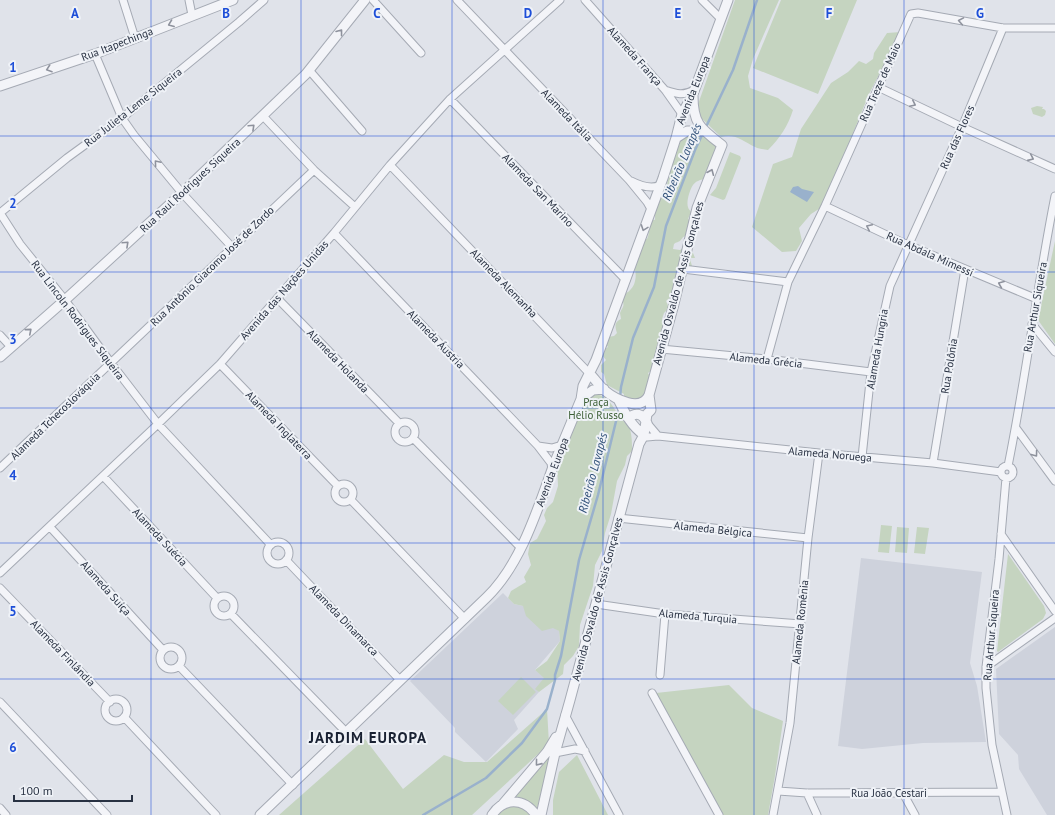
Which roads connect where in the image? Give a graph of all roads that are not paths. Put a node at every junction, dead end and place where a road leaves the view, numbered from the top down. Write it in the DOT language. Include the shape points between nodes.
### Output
graph roads {
  1 [pos="123,0"];
  2 [pos="189,0"];
  3 [pos="233,0"];
  4 [pos="264,0"];
  5 [pos="365,0"];
  6 [pos="373,0"];
  7 [pos="457,0"];
  8 [pos="560,0"];
  9 [pos="585,0"];
  10 [pos="702,0"];
  11 [pos="728,0"];
  12 [pos="192,15"];
  13 [pos="721,19"];
  14 [pos="1003,28"];
  15 [pos="1055,28"];
  16 [pos="135,38"];
  17 [pos="505,51"];
  18 [pos="422,53"];
  19 [pos="95,54"];
  20 [pos="309,70"];
  21 [pos="0,86"];
  22 [pos="878,87"];
  23 [pos="666,90"];
  24 [pos="693,92"];
  25 [pos="450,99"];
  26 [pos="682,114"];
  27 [pos="263,116"];
  28 [pos="122,118"];
  29 [pos="962,127"];
  30 [pos="362,131"];
  31 [pos="703,131"];
  32 [pos="676,138"];
  33 [pos="390,165"];
  34 [pos="1055,168"];
  35 [pos="314,170"];
  36 [pos="629,180"];
  37 [pos="660,185"];
  38 [pos="182,193"];
  39 [pos="1055,196"];
  40 [pos="825,206"];
  41 [pos="355,207"];
  42 [pos="651,209"];
  43 [pos="0,213"];
  44 [pos="1053,218"];
  45 [pos="334,233"];
  46 [pos="908,245"];
  47 [pos="232,247"];
  48 [pos="683,269"];
  49 [pos="965,269"];
  50 [pos="626,280"];
  51 [pos="788,282"];
  52 [pos="278,298"];
  53 [pos="1037,299"];
  54 [pos="65,300"];
  55 [pos="1032,324"];
  56 [pos="0,335"];
  57 [pos="11,347"];
  58 [pos="661,349"];
  59 [pos="1055,352"];
  60 [pos="0,357"];
  61 [pos="767,359"];
  62 [pos="596,360"];
  63 [pos="111,363"];
  64 [pos="220,364"];
  65 [pos="589,372"];
  66 [pos="872,372"];
  67 [pos="604,389"];
  68 [pos="649,395"];
  69 [pos="581,399"];
  70 [pos="621,402"];
  71 [pos="628,418"];
  72 [pos="647,422"];
  73 [pos="399,423"];
  74 [pos="158,424"];
  75 [pos="1016,428"];
  76 [pos="641,433"];
  77 [pos="658,436"];
  78 [pos="413,438"];
  79 [pos="562,445"];
  80 [pos="538,446"];
  81 [pos="819,453"];
  82 [pos="862,457"];
  83 [pos="934,463"];
  84 [pos="1008,466"];
  85 [pos="0,468"];
  86 [pos="552,470"];
  87 [pos="1001,472"];
  88 [pos="103,476"];
  89 [pos="1006,478"];
  90 [pos="1055,481"];
  91 [pos="338,486"];
  92 [pos="351,500"];
  93 [pos="618,518"];
  94 [pos="50,527"];
  95 [pos="1001,534"];
  96 [pos="808,538"];
  97 [pos="271,545"];
  98 [pos="520,547"];
  99 [pos="286,560"];
  100 [pos="0,573"];
  101 [pos="0,588"];
  102 [pos="217,598"];
  103 [pos="596,604"];
  104 [pos="1055,611"];
  105 [pos="231,614"];
  106 [pos="665,614"];
  107 [pos="1055,618"];
  108 [pos="465,619"];
  109 [pos="801,624"];
  110 [pos="163,650"];
  111 [pos="179,666"];
  112 [pos="986,668"];
  113 [pos="660,675"];
  114 [pos="400,680"];
  115 [pos="652,693"];
  116 [pos="0,702"];
  117 [pos="110,702"];
  118 [pos="565,716"];
  119 [pos="124,717"];
  120 [pos="560,731"];
  121 [pos="347,733"];
  122 [pos="585,751"];
  123 [pos="555,753"];
  124 [pos="293,784"];
  125 [pos="778,791"];
  126 [pos="1001,792"];
  127 [pos="807,793"];
  128 [pos="903,793"];
  129 [pos="502,804"];
  130 [pos="0,808"];
  131 [pos="6,815"];
  132 [pos="107,815"];
  133 [pos="216,815"];
  134 [pos="260,815"];
  135 [pos="492,815"];
  136 [pos="536,815"];
  137 [pos="541,815"];
  138 [pos="619,815"];
  139 [pos="719,815"];
  140 [pos="773,815"];
  141 [pos="817,815"];
  142 [pos="915,815"];
  143 [pos="1007,815"];
  1 -- 16 [label="street"];
  2 -- 12 [label="street"];
  3 -- 12 [label="street, Rua Itapechinga"];
  4 -- 28 [label="street, Rua Julieta Leme Siqueira"];
  20 -- 5 [label="street, Rua Raul Rodrigues Siqueira, one-way"];
  6 -- 18 [label="street"];
  7 -- 17 [label="street, Alameda Itália"];
  8 -- 17 [label="street, Avenida das Nações Unidas"];
  9 -- 23 [label="street, Alameda França"];
  10 -- 13 [label="street"];
  11 -- 13 [label="street, Avenida Europa"];
  12 -- 16 [label="street, Rua Itapechinga, one-way"];
  13 -- 24 [label="street, Avenida Europa"];
  14 -- 15 [label="street, Rua Treze de Maio"];
  14 -- 22 [label="street, Rua Treze de Maio, one-way" via="912,14"];
  14 -- 29 [label="street, Rua das Flores"];
  16 -- 19 [label="street, Rua Itapechinga"];
  17 -- 25 [label="street, Avenida das Nações Unidas"];
  17 -- 36 [label="street, Alameda Itália"];
  19 -- 21 [label="street, Rua Itapechinga, one-way"];
  19 -- 28 [label="street"];
  20 -- 27 [label="street, Rua Raul Rodrigues Siqueira"];
  20 -- 30 [label="street"];
  22 -- 29 [label="street, one-way"];
  22 -- 40 [label="street, Rua Treze de Maio"];
  23 -- 24 [label="street" via="683,94"];
  23 -- 26 [label="street, Alameda França"];
  24 -- 26 [label="street, Avenida Europa"];
  24 -- 31 [label="street" via="693,109"];
  25 -- 33 [label="street, Avenida das Nações Unidas"];
  25 -- 50 [label="street, Alameda San Marino"];
  26 -- 32 [label="street, Avenida Europa"];
  27 -- 35 [label="street"];
  38 -- 27 [label="street, Rua Raul Rodrigues Siqueira, one-way"];
  38 -- 28 [label="street, one-way"];
  28 -- 43 [label="street, Rua Julieta Leme Siqueira" via="67,158"];
  29 -- 34 [label="street, one-way"];
  29 -- 46 [label="street, Rua das Flores"];
  31 -- 32 [label="street" via="687,131"];
  48 -- 31 [label="street, Avenida Osvaldo de Assis Gonçalves, one-way" via="696,208 722,145"];
  32 -- 37 [label="street, Avenida Europa"];
  33 -- 41 [label="street, Avenida das Nações Unidas"];
  33 -- 65 [label="street, Alameda Alemanha"];
  35 -- 41 [label="street"];
  35 -- 47 [label="street, Rua Antônio Giacomo José de Zordo"];
  36 -- 37 [label="street, Alameda Itália" via="646,186"];
  36 -- 42 [label="street, Alameda Itália"];
  37 -- 42 [label="street, Avenida Europa"];
  38 -- 47 [label="street"];
  54 -- 38 [label="street, Rua Raul Rodrigues Siqueira, one-way"];
  39 -- 44 [label="street, Rua Arthur Siqueira"];
  46 -- 40 [label="street, Rua Abdala Mimessi, one-way"];
  40 -- 51 [label="street, Rua Treze de Maio"];
  41 -- 45 [label="street, Avenida das Nações Unidas"];
  42 -- 50 [label="street, Avenida Europa, one-way"];
  43 -- 54 [label="street, Rua Lincoln Rodrigues Siqueira" via="20,244"];
  44 -- 53 [label="street, Rua Arthur Siqueira"];
  45 -- 52 [label="street, Avenida das Nações Unidas"];
  45 -- 80 [label="street, Alameda Áustria"];
  46 -- 49 [label="street, Rua Abdala Mimessi"];
  46 -- 66 [label="street, Alameda Hungria" via="886,298"];
  47 -- 63 [label="street, Rua Antônio Giacomo José de Zordo"];
  48 -- 51 [label="street"];
  48 -- 58 [label="street, Avenida Osvaldo de Assis Gonçalves"];
  53 -- 49 [label="street, Rua Abdala Mimessi, one-way"];
  49 -- 83 [label="street, Rua Polônia"];
  50 -- 62 [label="street, Avenida Europa"];
  51 -- 61 [label="street, Rua Treze de Maio"];
  52 -- 64 [label="street, Avenida das Nações Unidas"];
  52 -- 73 [label="street, Alameda Holanda"];
  53 -- 55 [label="street, Rua Arthur Siqueira"];
  57 -- 54 [label="street, Rua Raul Rodrigues Siqueira, one-way"];
  54 -- 63 [label="street, Rua Lincoln Rodrigues Siqueira"];
  55 -- 59 [label="street"];
  55 -- 75 [label="street, Rua Arthur Siqueira"];
  56 -- 57 [label="street"];
  57 -- 60 [label="street, Rua Raul Rodrigues Siqueira"];
  58 -- 61 [label="street, Alameda Grécia"];
  58 -- 68 [label="street, Avenida Osvaldo de Assis Gonçalves"];
  61 -- 66 [label="street, Alameda Grécia"];
  62 -- 65 [label="street, Avenida Europa"];
  62 -- 67 [label="street"];
  63 -- 74 [label="street, Rua Lincoln Rodrigues Siqueira"];
  63 -- 85 [label="street, Alameda Tchecoslováquia"];
  64 -- 74 [label="street, Avenida das Nações Unidas"];
  64 -- 91 [label="street, Alameda Inglaterra"];
  65 -- 67 [label="street, Alameda Alemanha"];
  65 -- 69 [label="street, Avenida Europa"];
  66 -- 82 [label="street, Alameda Hungria"];
  67 -- 69 [label="street" via="593,390"];
  67 -- 70 [label="street, Alameda Alemanha"];
  68 -- 70 [label="street, Alameda Alemanha" via="640,404"];
  68 -- 72 [label="street, Avenida Osvaldo de Assis Gonçalves" via="651,410 647,414"];
  69 -- 79 [label="street, Avenida Europa"];
  70 -- 71 [label="street, Alameda Alemanha"];
  71 -- 72 [label="street" via="637,414"];
  71 -- 76 [label="street, Alameda Alemanha"];
  72 -- 76 [label="street, Avenida Osvaldo de Assis Gonçalves"];
  72 -- 77 [label="street"];
  73 -- 78 [label="street, Alameda Holanda" via="408,422 413,426"];
  73 -- 78 [label="street" via="395,433 398,439 408,442"];
  74 -- 88 [label="street, Avenida das Nações Unidas"];
  74 -- 97 [label="street"];
  75 -- 84 [label="street, Rua Arthur Siqueira"];
  75 -- 90 [label="street, one-way"];
  76 -- 77 [label="street, Alameda Noruega" via="647,437"];
  76 -- 93 [label="street, Avenida Osvaldo de Assis Gonçalves"];
  77 -- 81 [label="street, Alameda Noruega"];
  78 -- 98 [label="street, Alameda Holanda"];
  79 -- 80 [label="street" via="552,448"];
  79 -- 86 [label="street, Avenida Europa"];
  80 -- 86 [label="street, Alameda Áustria" via="551,463"];
  81 -- 82 [label="street, Alameda Noruega"];
  81 -- 96 [label="street, Alameda Romênia"];
  82 -- 83 [label="street, Alameda Noruega"];
  83 -- 87 [label="street, Alameda Noruega"];
  84 -- 87 [label="street"];
  84 -- 89 [label="street" via="1013,472 1010,478"];
  86 -- 98 [label="street, Avenida Europa" via="531,526"];
  87 -- 89 [label="street"];
  88 -- 94 [label="street, Avenida das Nações Unidas"];
  88 -- 102 [label="street, Alameda Suécia"];
  89 -- 95 [label="street, Rua Arthur Siqueira"];
  91 -- 92 [label="street, Alameda Inglaterra" via="344,484 352,488"];
  91 -- 92 [label="street" via="335,494 337,500 346,503"];
  92 -- 108 [label="street, Alameda Inglaterra"];
  93 -- 96 [label="street, Alameda Bélgica"];
  93 -- 103 [label="street, Avenida Osvaldo de Assis Gonçalves"];
  94 -- 100 [label="street, Avenida das Nações Unidas"];
  94 -- 110 [label="street, Alameda Suíça"];
  95 -- 104 [label="street"];
  95 -- 112 [label="street, Rua Arthur Siqueira"];
  96 -- 109 [label="street, Alameda Romênia"];
  97 -- 99 [label="street" via="278,542 285,544 289,550"];
  97 -- 99 [label="street" via="268,554 271,560 277,564"];
  98 -- 108 [label="street, Avenida Europa" via="495,590"];
  99 -- 114 [label="street, Alameda Dinamarca"];
  101 -- 117 [label="street, Alameda Finlândia"];
  102 -- 105 [label="street" via="214,607 216,613 225,617"];
  102 -- 105 [label="street" via="228,596 233,601 235,608"];
  103 -- 106 [label="street, Alameda Turquia"];
  103 -- 118 [label="street, Avenida Osvaldo de Assis Gonçalves"];
  105 -- 121 [label="street"];
  106 -- 109 [label="street, Alameda Turquia"];
  106 -- 113 [label="street"];
  107 -- 112 [label="street"];
  108 -- 114 [label="street, Avenida Europa"];
  109 -- 125 [label="street, Alameda Romênia" via="790,723"];
  110 -- 111 [label="street" via="160,657 162,664 168,669"];
  110 -- 111 [label="street" via="173,646 179,650 182,660"];
  111 -- 124 [label="street"];
  112 -- 126 [label="street, Rua Arthur Siqueira" via="992,745"];
  114 -- 121 [label="street, Avenida Europa"];
  115 -- 139 [label="street"];
  116 -- 132 [label="street"];
  117 -- 119 [label="street, Alameda Finlândia" via="116,699 125,704"];
  117 -- 119 [label="street" via="105,711 108,717 114,720"];
  118 -- 120 [label="street, Avenida Osvaldo de Assis Gonçalves"];
  118 -- 122 [label="street"];
  119 -- 133 [label="street, Alameda Finlândia"];
  120 -- 123 [label="street, Avenida Osvaldo de Assis Gonçalves"];
  120 -- 129 [label="street, Avenida Osvaldo de Assis Gonçalves, one-way" via="547,752"];
  121 -- 124 [label="street, Avenida Europa"];
  122 -- 123 [label="street" via="575,749"];
  122 -- 138 [label="street"];
  123 -- 137 [label="street, Avenida Osvaldo de Assis Gonçalves"];
  124 -- 134 [label="street, Avenida Europa"];
  125 -- 127 [label="street, Rua João Cestari"];
  125 -- 140 [label="street, Alameda Romênia"];
  126 -- 128 [label="street, Rua João Cestari"];
  126 -- 143 [label="street, Rua Arthur Siqueira"];
  127 -- 128 [label="street, Rua João Cestari"];
  127 -- 141 [label="street"];
  128 -- 142 [label="street"];
  129 -- 135 [label="street, Avenida Osvaldo de Assis Gonçalves"];
  129 -- 136 [label="street" via="525,804"];
  130 -- 131 [label="street"];
}
